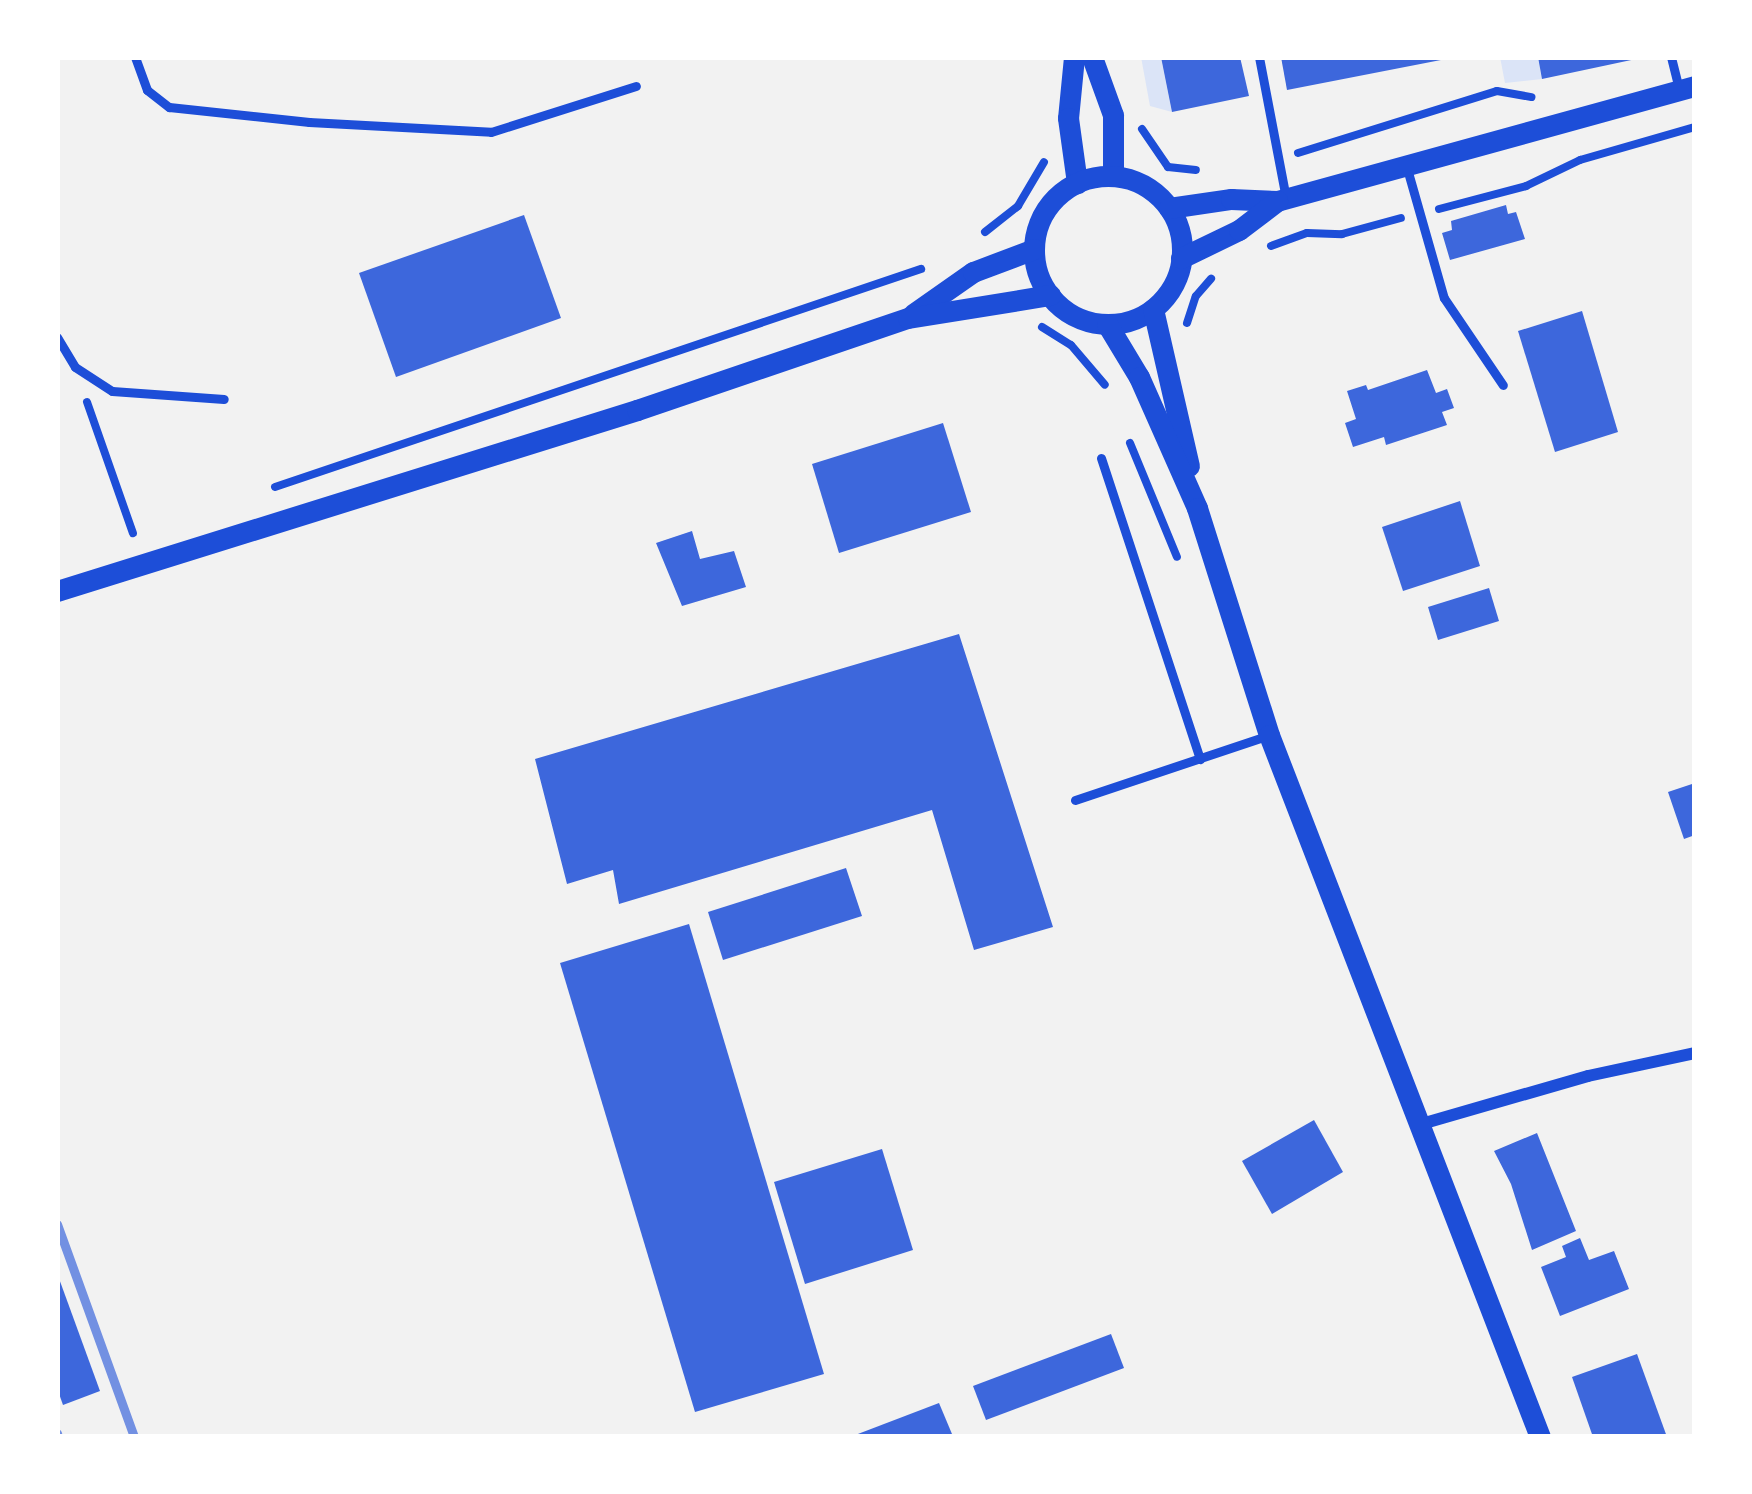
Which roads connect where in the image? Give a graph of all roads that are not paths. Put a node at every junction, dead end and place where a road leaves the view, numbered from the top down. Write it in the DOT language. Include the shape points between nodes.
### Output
graph roads {
  1 [pos="135,57"];
  2 [pos="1075,57"];
  3 [pos="1092,57"];
  4 [pos="1259,57"];
  5 [pos="1671,57"];
  6 [pos="636,86"];
  7 [pos="1687,88"];
  8 [pos="1406,165"];
  9 [pos="1113,176"];
  10 [pos="1077,183"];
  11 [pos="1281,199"];
  12 [pos="1169,208"];
  13 [pos="1034,249"];
  14 [pos="1181,257"];
  15 [pos="1050,295"];
  16 [pos="1153,309"];
  17 [pos="908,318"];
  18 [pos="1107,324"];
  19 [pos="57,337"];
  20 [pos="1503,385"];
  21 [pos="224,399"];
  22 [pos="1101,458"];
  23 [pos="1197,508"];
  24 [pos="57,591"];
  25 [pos="1269,735"];
  26 [pos="1200,759"];
  27 [pos="1075,800"];
  28 [pos="1695,1053"];
  29 [pos="1418,1125"];
  30 [pos="1540,1437"];
  1 -- 6 [label="lane" via="147,90 169,107 309,122 491,132"];
  2 -- 10 [label="street" via="1068,118"];
  3 -- 9 [label="street" via="1113,115"];
  4 -- 11 [label="lane"];
  5 -- 7 [label="lane"];
  7 -- 8 [label="street"];
  8 -- 11 [label="street"];
  8 -- 20 [label="lane" via="1444,298"];
  9 -- 10 [label="street"];
  9 -- 12 [label="street" via="1154,192"];
  10 -- 13 [label="street" via="1046,210"];
  11 -- 12 [label="street"];
  11 -- 14 [label="street"];
  12 -- 14 [label="street"];
  13 -- 15 [label="street"];
  13 -- 17 [label="street" via="973,272"];
  14 -- 16 [label="street"];
  15 -- 17 [label="street"];
  15 -- 18 [label="street" via="1085,321"];
  16 -- 18 [label="street"];
  16 -- 23 [label="street"];
  17 -- 24 [label="street"];
  18 -- 23 [label="street"];
  19 -- 21 [label="lane" via="75,367 112,391"];
  22 -- 26 [label="lane"];
  23 -- 25 [label="street"];
  25 -- 26 [label="lane"];
  25 -- 29 [label="street"];
  26 -- 27 [label="lane"];
  28 -- 29 [label="street"];
  29 -- 30 [label="street"];
}
